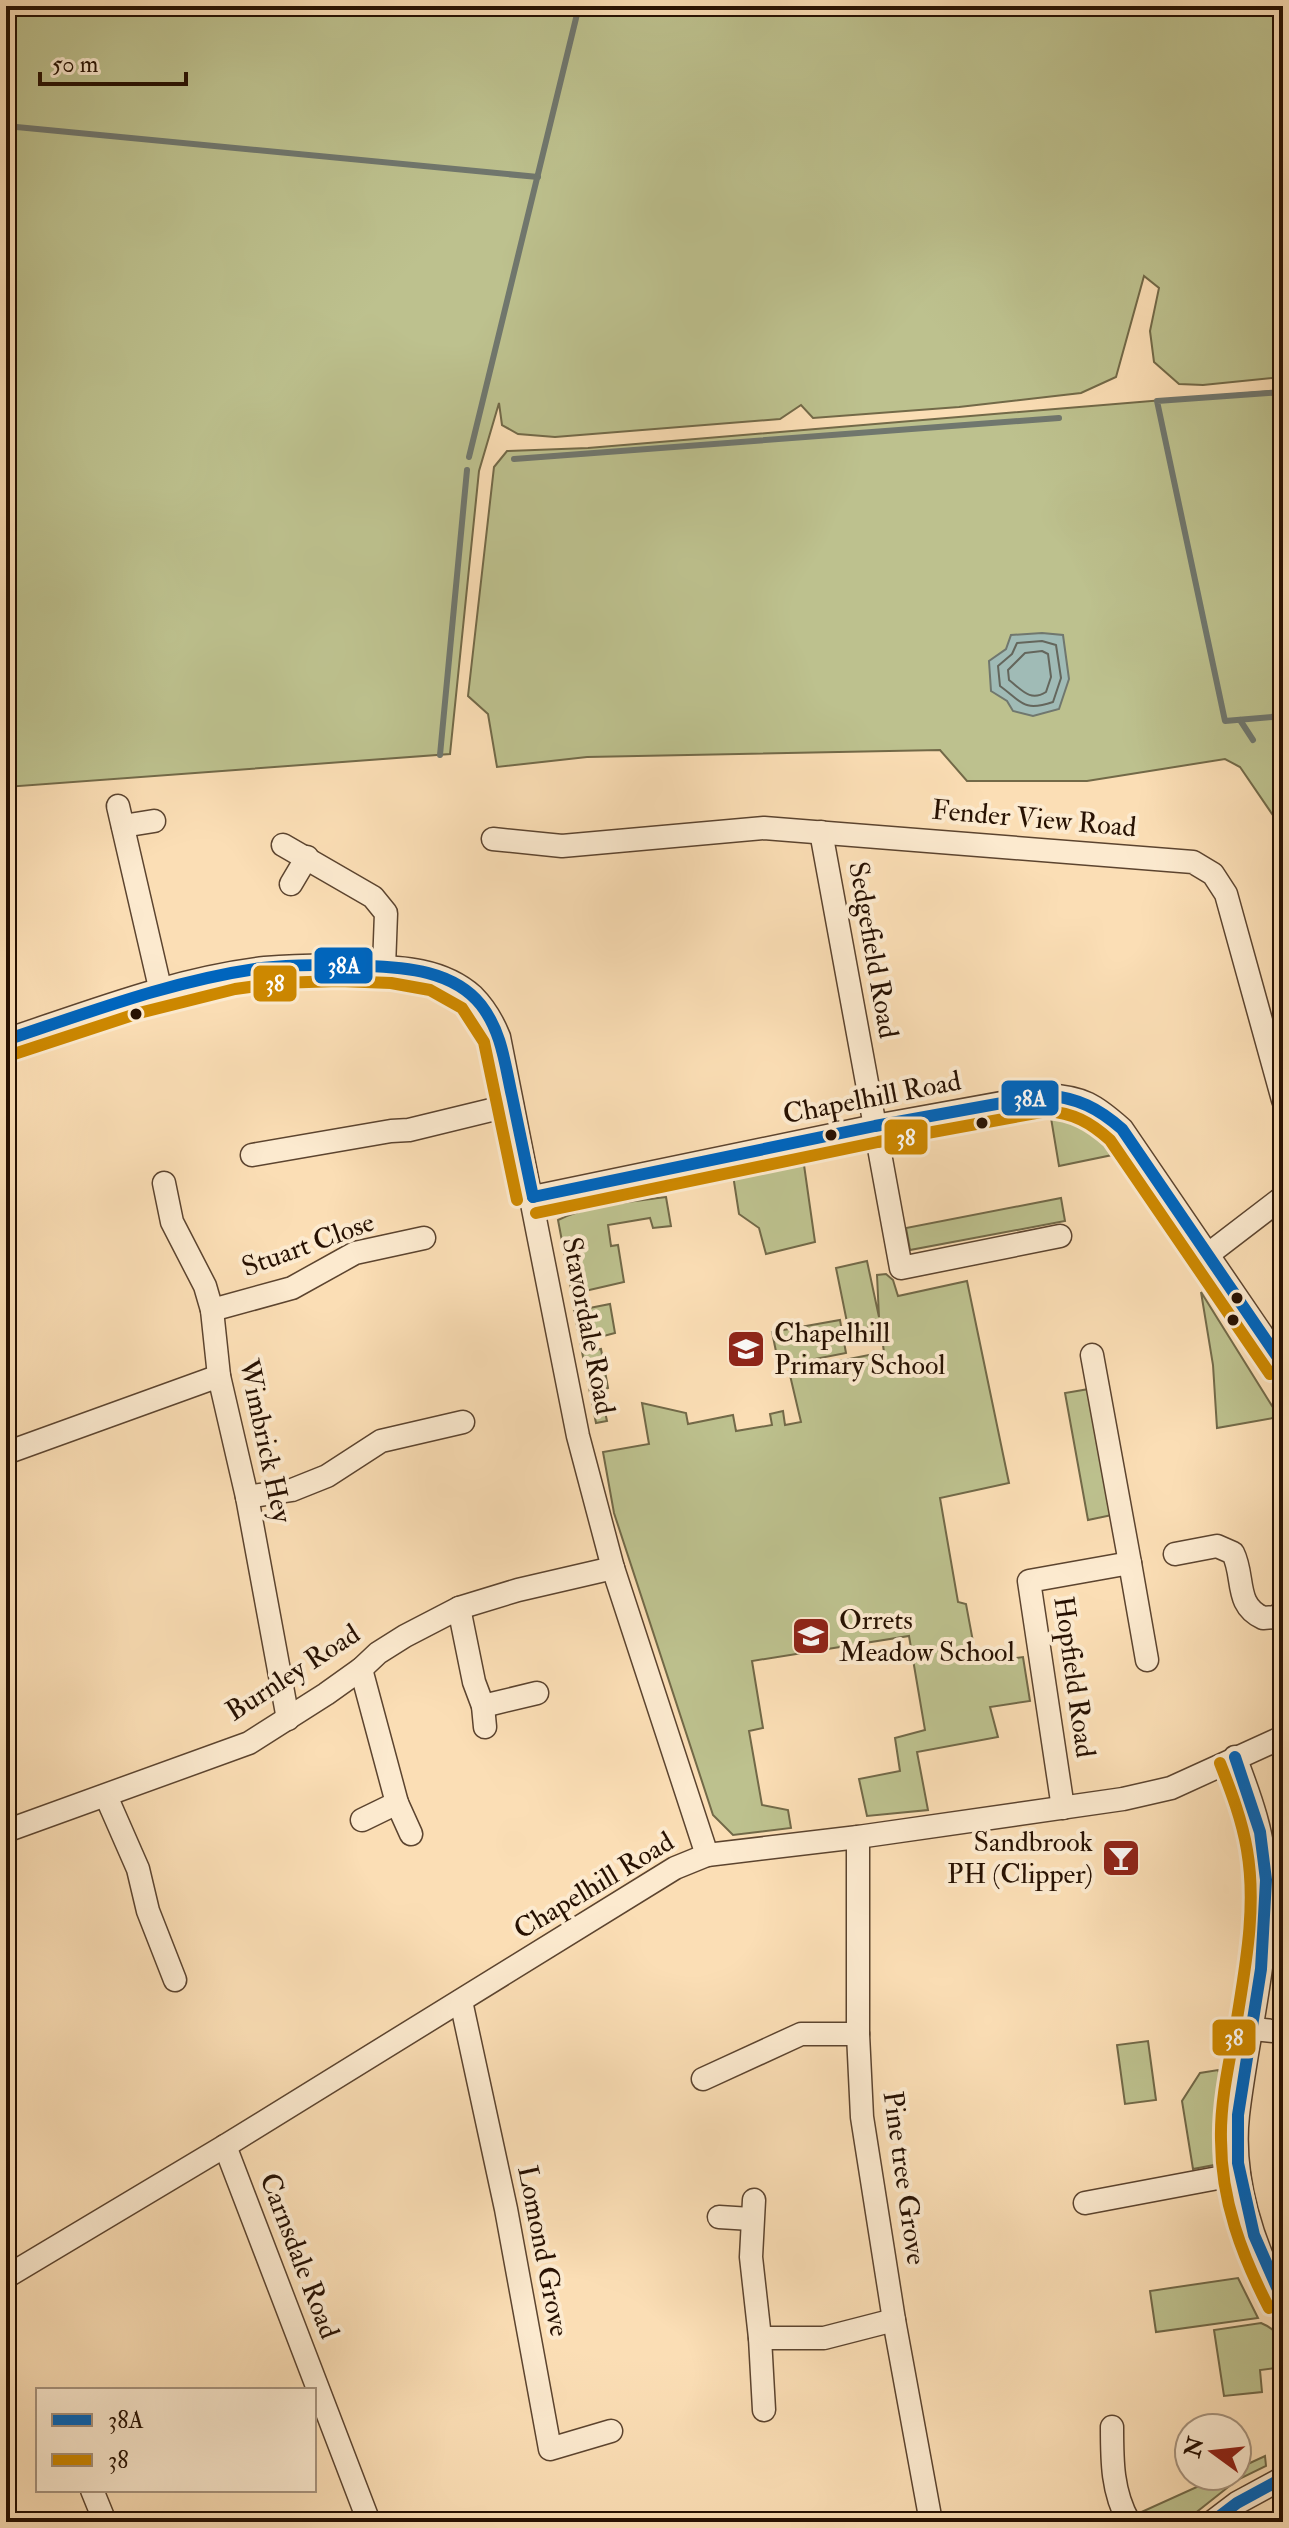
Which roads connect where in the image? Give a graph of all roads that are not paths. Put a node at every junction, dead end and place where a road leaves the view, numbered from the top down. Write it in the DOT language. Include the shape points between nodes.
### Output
graph roads {
  1 [pos="154,821"];
  2 [pos="821,832"];
  3 [pos="493,839"];
  4 [pos="283,845"];
  5 [pos="307,857"];
  6 [pos="291,884"];
  7 [pos="384,967"];
  8 [pos="161,992"];
  9 [pos="6,1040"];
  10 [pos="1283,1100"];
  11 [pos="512,1105"];
  12 [pos="875,1126"];
  13 [pos="252,1155"];
  14 [pos="164,1183"];
  15 [pos="533,1197"];
  16 [pos="1283,1197"];
  17 [pos="1060,1236"];
  18 [pos="424,1238"];
  19 [pos="1206,1256"];
  20 [pos="212,1310"];
  21 [pos="1092,1355"];
  22 [pos="1283,1365"];
  23 [pos="219,1376"];
  24 [pos="447,1418"];
  25 [pos="6,1453"];
  26 [pos="247,1497"];
  27 [pos="1175,1554"];
  28 [pos="1130,1563"];
  29 [pos="613,1568"];
  30 [pos="459,1608"];
  31 [pos="1283,1612"];
  32 [pos="1147,1660"];
  33 [pos="361,1669"];
  34 [pos="537,1693"];
  35 [pos="288,1719"];
  36 [pos="1283,1737"];
  37 [pos="1235,1757"];
  38 [pos="106,1796"];
  39 [pos="397,1803"];
  40 [pos="1063,1808"];
  41 [pos="362,1820"];
  42 [pos="6,1831"];
  43 [pos="411,1834"];
  44 [pos="858,1837"];
  45 [pos="707,1855"];
  46 [pos="175,1980"];
  47 [pos="461,2001"];
  48 [pos="1253,2029"];
  49 [pos="1283,2032"];
  50 [pos="858,2034"];
  51 [pos="703,2079"];
  52 [pos="225,2146"];
  53 [pos="1239,2174"];
  54 [pos="1085,2203"];
  55 [pos="719,2217"];
  56 [pos="6,2277"];
  57 [pos="1283,2301"];
  58 [pos="894,2320"];
  59 [pos="760,2338"];
  60 [pos="764,2410"];
  61 [pos="1112,2427"];
  62 [pos="611,2431"];
  63 [pos="1283,2478"];
  64 [pos="93,2492"];
  65 [pos="105,2522"];
  66 [pos="369,2522"];
  67 [pos="931,2522"];
  68 [pos="1129,2522"];
  69 [pos="1212,2522"];
  1 -- 8 [label="street" via="120,816"];
  2 -- 3 [label="street, Fender View Road" via="764,828 562,846"];
  2 -- 10 [label="street, Fender View Road" via="1193,862 1213,874 1226,894"];
  2 -- 12 [label="street, Sedgefield Road"];
  4 -- 5 [label="street"];
  5 -- 6 [label="street"];
  5 -- 7 [label="street" via="373,897 386,913"];
  7 -- 8 [label="street, Stavordale Road" via="264,968"];
  7 -- 11 [label="street, Stavordale Road" via="422,970 473,996 499,1037"];
  8 -- 9 [label="street, Stavordale Road"];
  11 -- 13 [label="street" via="409,1130"];
  11 -- 15 [label="street, Stavordale Road"];
  12 -- 15 [label="street, Chapelhill Road"];
  12 -- 17 [label="street" via="901,1268"];
  12 -- 19 [label="street, Chapelhill Road" via="1046,1095 1072,1096 1096,1105 1122,1129"];
  14 -- 20 [label="street, Wimbrick Hey" via="172,1222"];
  15 -- 29 [label="street, Stavordale Road" via="578,1436"];
  16 -- 19 [label="street"];
  18 -- 20 [label="street, Stuart Close" via="355,1253 292,1288"];
  19 -- 22 [label="street, Chapelhill Road"];
  20 -- 23 [label="street, Wimbrick Hey"];
  21 -- 28 [label="street"];
  23 -- 25 [label="street"];
  23 -- 26 [label="street, Wimbrick Hey"];
  24 -- 26 [label="street" via="381,1441 327,1476 292,1490"];
  26 -- 35 [label="street, Wimbrick Hey"];
  27 -- 31 [label="street" via="1217,1546 1233,1553 1248,1608 1263,1618"];
  28 -- 32 [label="street"];
  28 -- 40 [label="street, Hopfield Road" via="1029,1581"];
  29 -- 30 [label="street, Burnley Road"];
  29 -- 45 [label="street, Stavordale Road"];
  30 -- 33 [label="street, Burnley Road" via="405,1636"];
  30 -- 34 [label="street" via="484,1716"];
  33 -- 35 [label="street, Burnley Road"];
  33 -- 39 [label="street"];
  35 -- 38 [label="street, Burnley Road" via="249,1743"];
  36 -- 37 [label="street, Chapelhill Road"];
  37 -- 40 [label="street, Chapelhill Road" via="1171,1788"];
  37 -- 48 [label="street" via="1255,1811 1266,1878"];
  38 -- 42 [label="street, Burnley Road"];
  38 -- 46 [label="street" via="138,1869"];
  39 -- 41 [label="street"];
  39 -- 43 [label="street"];
  40 -- 44 [label="street, Chapelhill Road"];
  44 -- 45 [label="street, Chapelhill Road"];
  44 -- 50 [label="street, Pine tree Grove"];
  45 -- 47 [label="street, Chapelhill Road" via="675,1868"];
  47 -- 52 [label="street, Chapelhill Road"];
  47 -- 62 [label="street, Lomond Grove" via="550,2449"];
  48 -- 49 [label="street"];
  48 -- 53 [label="street" via="1238,2117"];
  50 -- 51 [label="street" via="801,2034"];
  50 -- 58 [label="street, Pine tree Grove" via="862,2117"];
  52 -- 56 [label="street, Chapelhill Road"];
  52 -- 66 [label="street, Carnsdale Road"];
  53 -- 54 [label="street"];
  53 -- 57 [label="street" via="1259,2253"];
  55 -- 59 [label="street" via="753,2210 752,2272"];
  58 -- 59 [label="street" via="824,2338"];
  58 -- 67 [label="street, Pine tree Grove"];
  59 -- 60 [label="street"];
  61 -- 68 [label="street" via="1116,2492"];
  63 -- 69 [label="street"];
  64 -- 65 [label="street"];
}
